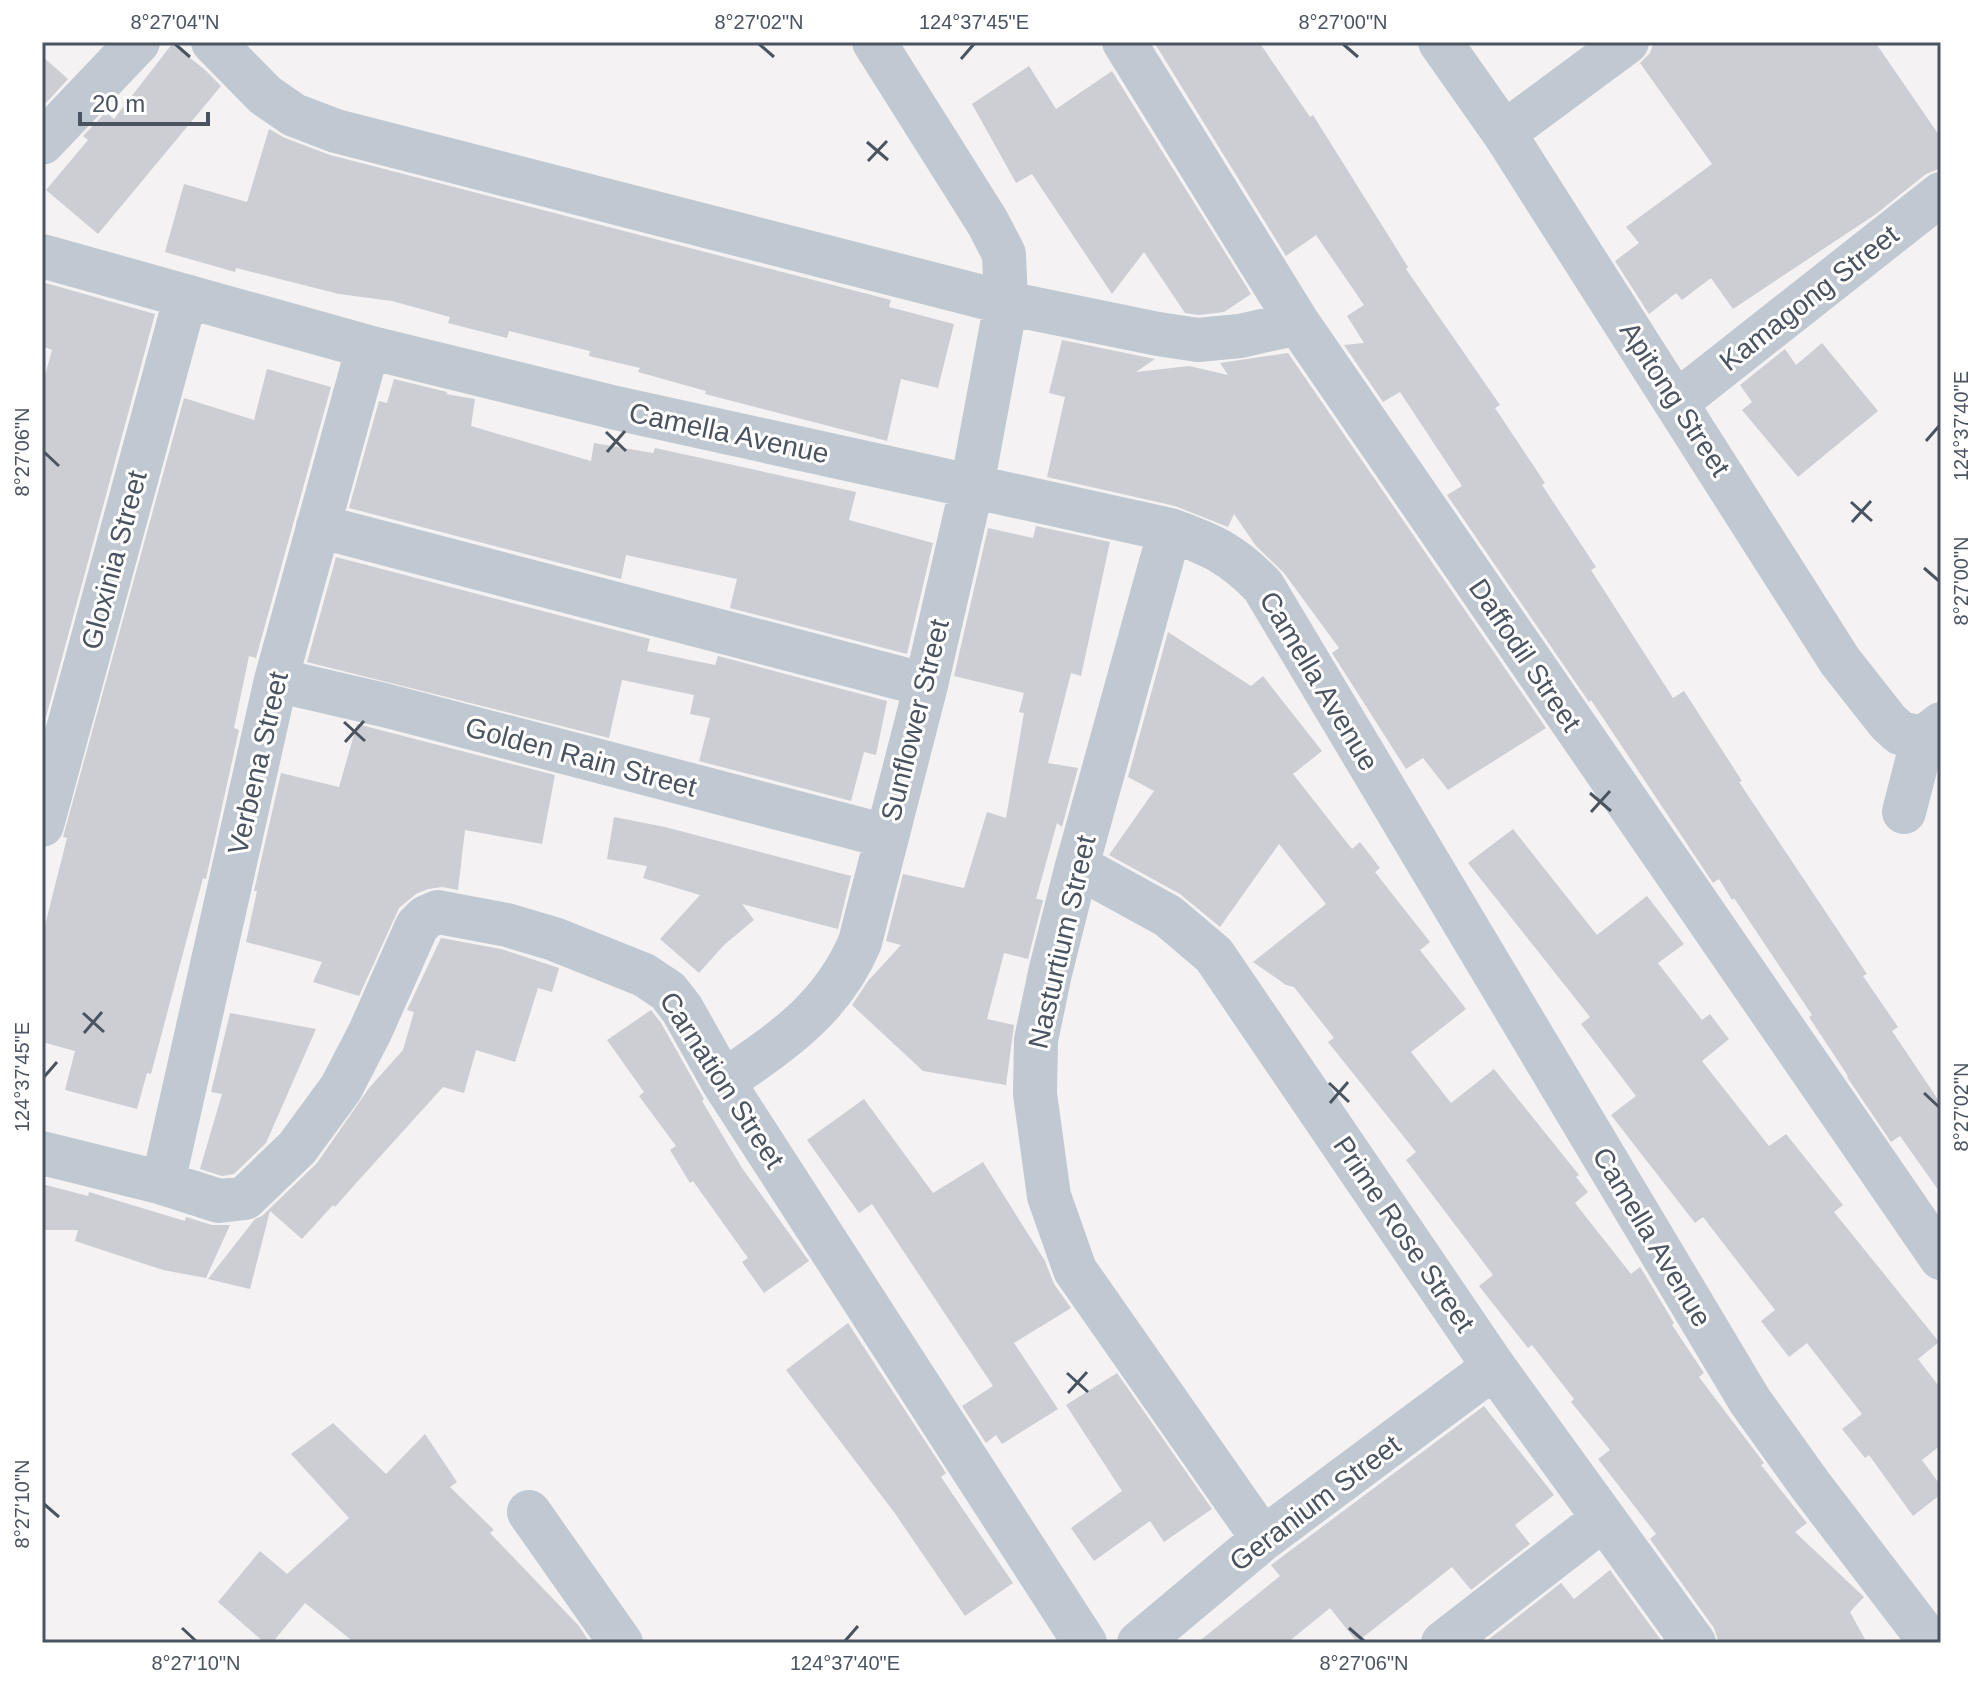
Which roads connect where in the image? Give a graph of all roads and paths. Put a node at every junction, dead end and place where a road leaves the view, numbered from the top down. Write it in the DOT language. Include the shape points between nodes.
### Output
graph roads {
  1 [pos="138,42"];
  2 [pos="213,42"];
  3 [pos="874,42"];
  4 [pos="1124,42"];
  5 [pos="1440,42"];
  6 [pos="1627,42"];
  7 [pos="1504,133"];
  8 [pos="42,143"];
  9 [pos="1941,194"];
  10 [pos="42,256"];
  11 [pos="186,296"];
  12 [pos="1006,303"];
  13 [pos="1298,323"];
  14 [pos="368,347"];
  15 [pos="1677,402"];
  16 [pos="972,486"];
  17 [pos="318,526"];
  18 [pos="1170,530"];
  19 [pos="276,680"];
  20 [pos="926,685"];
  21 [pos="1932,731"];
  22 [pos="1904,812"];
  23 [pos="42,825"];
  24 [pos="886,836"];
  25 [pos="1077,866"];
  26 [pos="723,1082"];
  27 [pos="42,1153"];
  28 [pos="163,1183"];
  29 [pos="1941,1258"];
  30 [pos="1494,1367"];
  31 [pos="529,1512"];
  32 [pos="1603,1519"];
  33 [pos="1263,1539"];
  34 [pos="621,1643"];
  35 [pos="1085,1643"];
  36 [pos="1139,1643"];
  37 [pos="1443,1643"];
  38 [pos="1694,1643"];
  39 [pos="1931,1643"];
  1 -- 8 [label="street"];
  2 -- 12 [label="street" via="265,95 294,115 336,131"];
  3 -- 12 [label="street, Sunflower Street" via="1004,254"];
  4 -- 13 [label="street, Daffodil Street"];
  5 -- 7 [label="street, Apitong Street"];
  6 -- 7 [label="street"];
  7 -- 15 [label="street, Apitong Street"];
  9 -- 15 [label="street, Kamagong Street"];
  10 -- 11 [label="street, Camella Avenue"];
  11 -- 14 [label="street, Camella Avenue"];
  11 -- 23 [label="street, Gloxinia Street"];
  12 -- 13 [label="street" via="1198,340"];
  12 -- 16 [label="street, Sunflower Street"];
  13 -- 29 [label="street, Daffodil Street"];
  14 -- 16 [label="street, Camella Avenue"];
  14 -- 17 [label="street, Verbena Street"];
  15 -- 21 [label="street, Apitong Street" via="1840,661 1900,733"];
  16 -- 18 [label="street, Camella Avenue"];
  16 -- 20 [label="street, Sunflower Street"];
  17 -- 19 [label="street, Verbena Street"];
  17 -- 20 [label="street"];
  18 -- 25 [label="street, Nasturtium Street"];
  18 -- 39 [label="street, Camella Avenue" via="1238,560 1263,586 1750,1401"];
  19 -- 24 [label="street, Golden Rain Street"];
  19 -- 28 [label="street, Verbena Street"];
  20 -- 24 [label="street, Sunflower Street"];
  21 -- 22 [label="street"];
  24 -- 26 [label="street, Sunflower Street" via="860,942 838,984 793,1034"];
  25 -- 30 [label="street, Prime Rose Street" via="1168,916 1214,955"];
  25 -- 33 [label="street, Nasturtium Street" via="1036,1040 1035,1094 1049,1196 1075,1270"];
  26 -- 28 [label="street, Carnation Street" via="682,1009 655,981 554,939 438,912 417,926 341,1088 297,1148 261,1185 245,1198 219,1201"];
  26 -- 35 [label="street, Carnation Street"];
  27 -- 28 [label="street, Carnation Street"];
  30 -- 32 [label="street, Prime Rose Street"];
  30 -- 33 [label="street, Geranium Street"];
  31 -- 34 [label="street"];
  32 -- 37 [label="street"];
  32 -- 38 [label="street, Prime Rose Street"];
  33 -- 36 [label="street, Geranium Street"];
}
